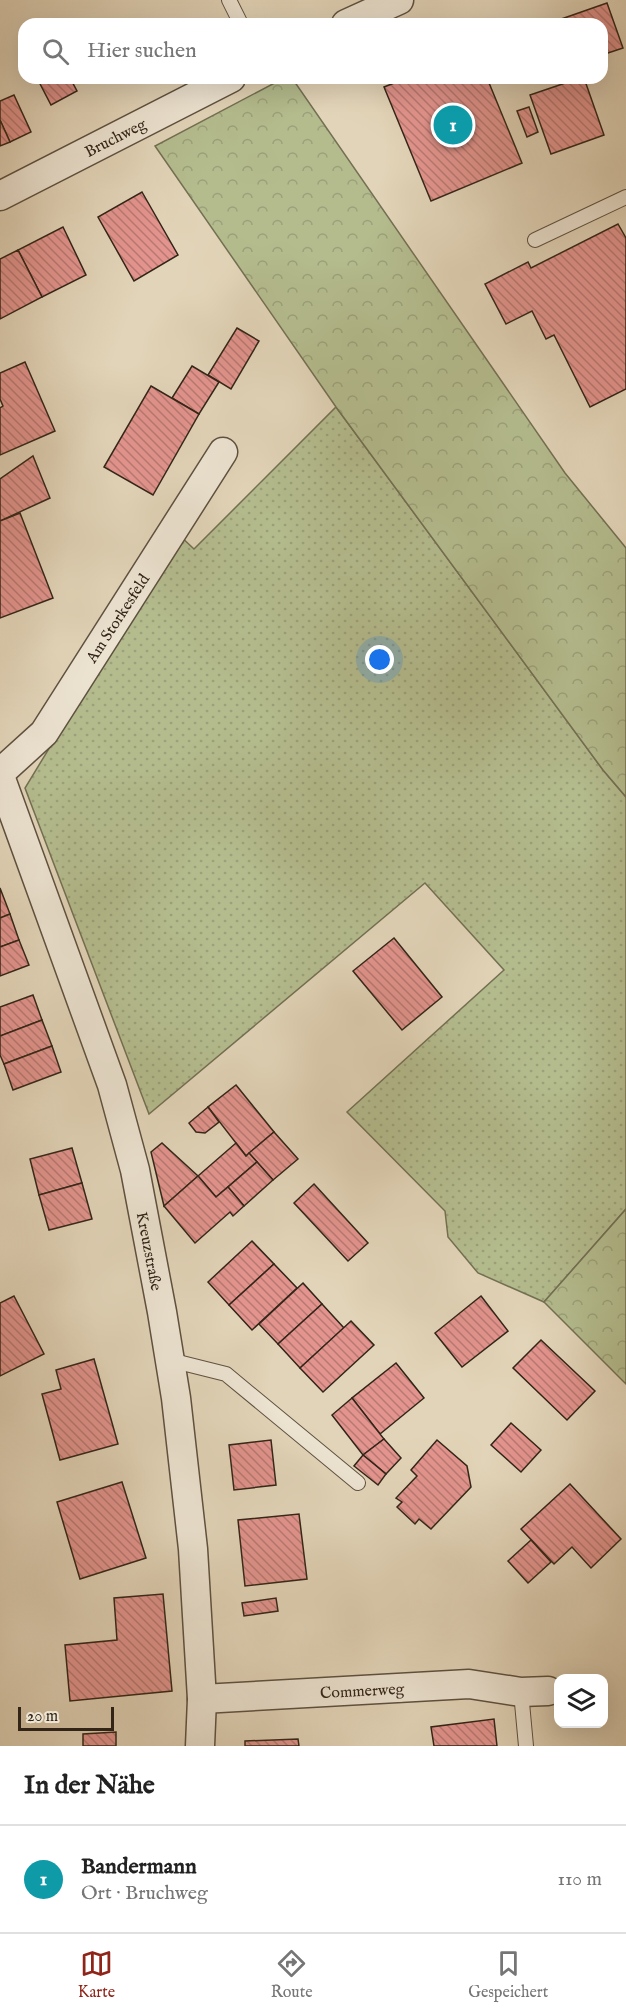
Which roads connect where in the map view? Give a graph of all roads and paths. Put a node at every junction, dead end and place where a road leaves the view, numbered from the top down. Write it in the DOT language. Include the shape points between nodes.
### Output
graph roads {
  1 [pos="230,0"];
  2 [pos="399,0"];
  3 [pos="239,18"];
  4 [pos="359,18"];
  5 [pos="219,84"];
  6 [pos="0,196"];
  7 [pos="626,197"];
  8 [pos="535,240"];
  9 [pos="223,452"];
  10 [pos="0,775"];
  11 [pos="170,1360"];
  12 [pos="358,1483"];
  13 [pos="534,1692"];
  14 [pos="202,1699"];
  15 [pos="200,1746"];
  16 [pos="526,1746"];
  1 -- 3 [label="lane"];
  2 -- 4 [label="street"];
  5 -- 6 [label="street, Bruchweg"];
  7 -- 8 [label="lane"];
  9 -- 10 [label="street, Am Storkesfeld" via="44,733"];
  10 -- 11 [label="street, Kreuzstraße" via="112,1085 135,1170"];
  11 -- 12 [label="lane" via="226,1374"];
  11 -- 14 [label="street, Kreuzstraße" via="193,1549"];
  13 -- 14 [label="street, Commerweg" via="469,1684"];
  13 -- 16 [label="lane, Commerweg"];
  14 -- 15 [label="street, Kreuzstraße"];
}
